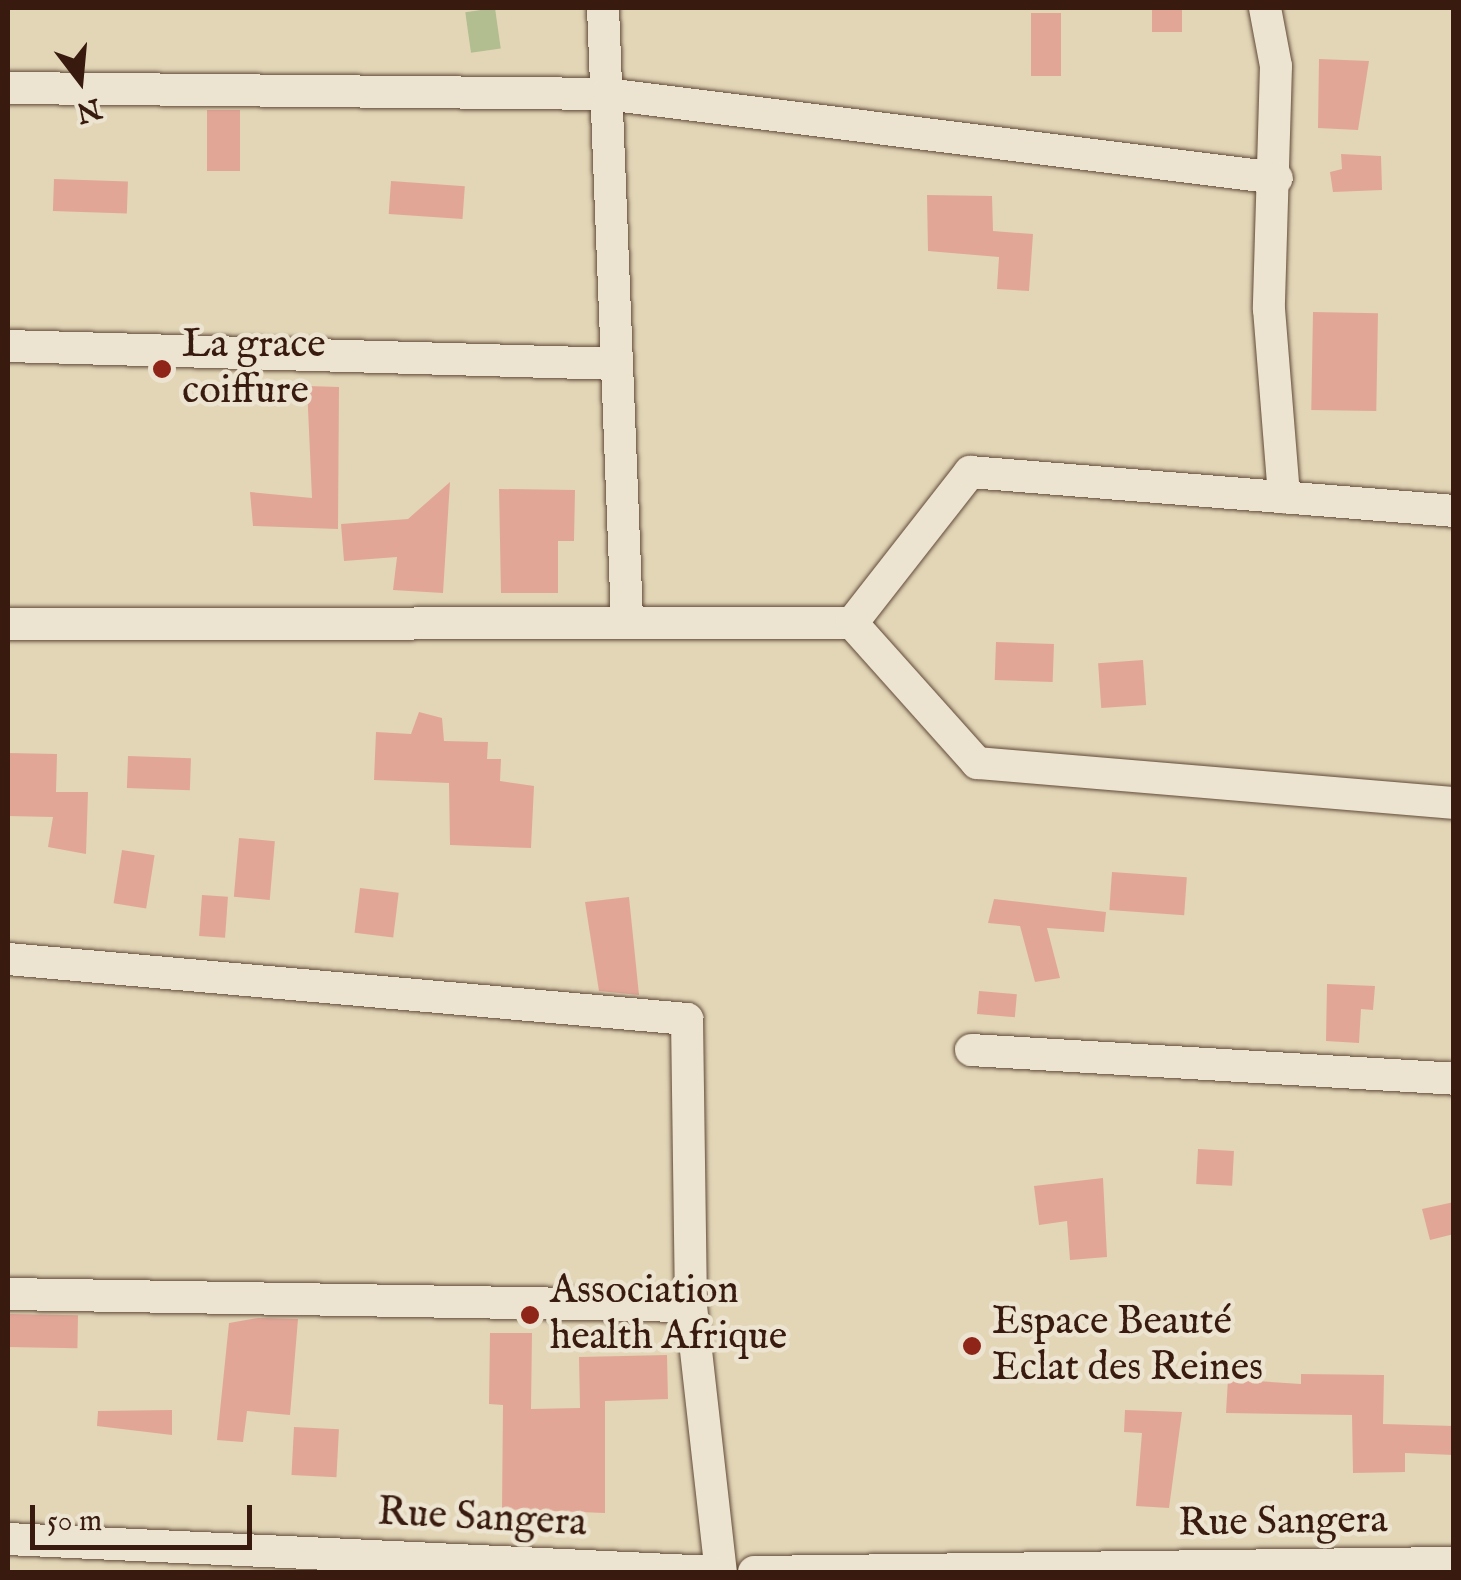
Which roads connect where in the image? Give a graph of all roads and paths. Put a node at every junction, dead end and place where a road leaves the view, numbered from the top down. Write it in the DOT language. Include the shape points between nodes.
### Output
graph roads {
  1 [pos="603,8"];
  2 [pos="1266,8"];
  3 [pos="8,88"];
  4 [pos="606,94"];
  5 [pos="1277,178"];
  6 [pos="8,346"];
  7 [pos="617,364"];
  8 [pos="1284,497"];
  9 [pos="1454,510"];
  10 [pos="627,620"];
  11 [pos="8,624"];
  12 [pos="852,624"];
  13 [pos="1454,803"];
  14 [pos="8,959"];
  15 [pos="971,1050"];
  16 [pos="1454,1079"];
  17 [pos="8,1294"];
  18 [pos="691,1306"];
  19 [pos="8,1539"];
  20 [pos="1454,1563"];
  21 [pos="712,1572"];
  22 [pos="721,1572"];
  23 [pos="754,1572"];
  1 -- 4 [label="street"];
  2 -- 5 [label="street" via="1276,66"];
  3 -- 4 [label="street"];
  4 -- 5 [label="street"];
  4 -- 7 [label="street"];
  5 -- 8 [label="street" via="1268,309"];
  6 -- 7 [label="street"];
  7 -- 10 [label="street"];
  8 -- 9 [label="street"];
  8 -- 12 [label="street" via="970,472"];
  10 -- 11 [label="street"];
  10 -- 12 [label="street"];
  12 -- 13 [label="street" via="978,763"];
  14 -- 18 [label="street" via="686,1019"];
  15 -- 16 [label="street"];
  17 -- 18 [label="street"];
  18 -- 22 [label="street"];
  19 -- 21 [label="street, Rue Sangera"];
  20 -- 23 [label="street, Rue Sangera"];
}
